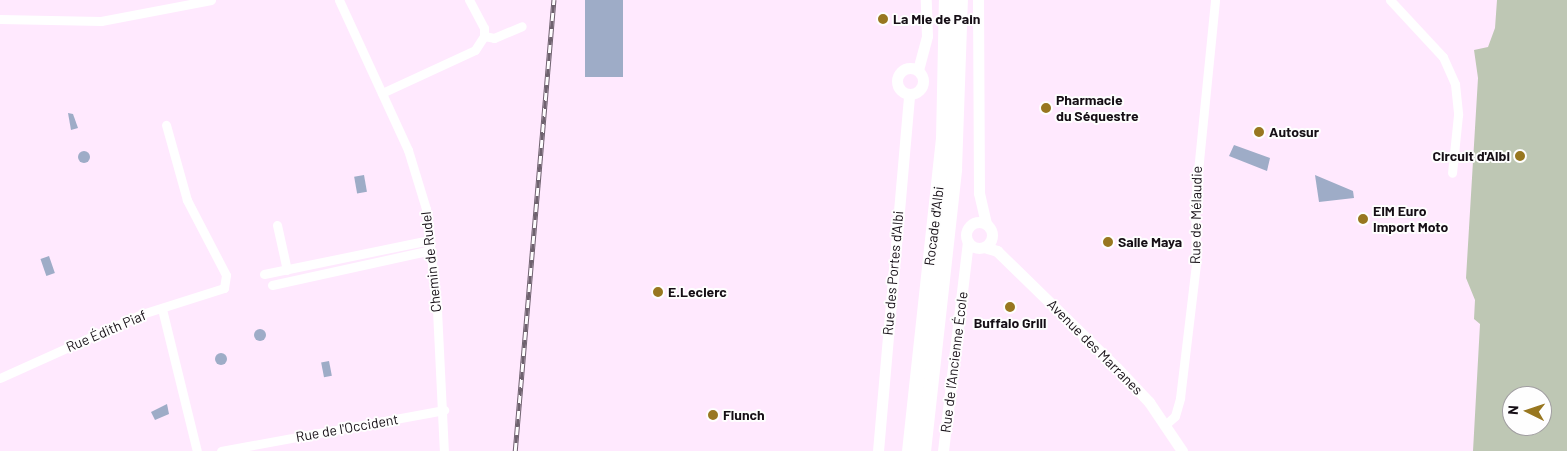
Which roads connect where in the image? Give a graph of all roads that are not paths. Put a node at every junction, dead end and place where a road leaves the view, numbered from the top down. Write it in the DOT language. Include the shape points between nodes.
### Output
graph roads {
  1 [pos="211,0"];
  2 [pos="339,0"];
  3 [pos="469,0"];
  4 [pos="926,0"];
  5 [pos="942,0"];
  6 [pos="946,0"];
  7 [pos="960,0"];
  8 [pos="978,0"];
  9 [pos="1215,0"];
  10 [pos="1390,0"];
  11 [pos="0,19"];
  12 [pos="522,26"];
  13 [pos="484,36"];
  14 [pos="918,70"];
  15 [pos="382,93"];
  16 [pos="909,94"];
  17 [pos="166,125"];
  18 [pos="943,139"];
  19 [pos="1452,173"];
  20 [pos="979,193"];
  21 [pos="986,224"];
  22 [pos="277,225"];
  23 [pos="969,226"];
  24 [pos="992,238"];
  25 [pos="430,240"];
  26 [pos="968,242"];
  27 [pos="982,248"];
  28 [pos="431,250"];
  29 [pos="997,251"];
  30 [pos="286,270"];
  31 [pos="964,272"];
  32 [pos="264,274"];
  33 [pos="272,285"];
  34 [pos="162,309"];
  35 [pos="0,378"];
  36 [pos="444,410"];
  37 [pos="1165,425"];
  38 [pos="197,451"];
  39 [pos="221,451"];
  40 [pos="444,451"];
  41 [pos="878,451"];
  42 [pos="909,451"];
  43 [pos="923,451"];
  44 [pos="943,451"];
  45 [pos="1182,451"];
  1 -- 11 [label="street" via="101,21"];
  2 -- 15 [label="street, Chemin de Rudel"];
  3 -- 13 [label="street" via="484,28"];
  4 -- 14 [label="street" via="927,36"];
  5 -- 18 [label="highway"];
  6 -- 18 [label="highway, Rocade d'Albi"];
  7 -- 43 [label="highway, Rocade d'Albi" via="954,170"];
  8 -- 20 [label="street"];
  9 -- 37 [label="street, Rue de Mélaudie" via="1195,192 1196,264 1180,398 1175,416"];
  10 -- 19 [label="street" via="1443,57 1455,84 1458,115"];
  12 -- 13 [label="street" via="494,38"];
  13 -- 15 [label="street" via="475,50"];
  14 -- 16 [label="street" via="923,77 922,85 917,92"];
  14 -- 16 [label="street" via="906,68 898,76 899,88"];
  15 -- 25 [label="street, Chemin de Rudel" via="408,150 426,209"];
  16 -- 41 [label="street, Rue des Portes d'Albi"];
  17 -- 34 [label="street" via="187,200 227,282 224,288"];
  18 -- 42 [label="highway, Rocade d'Albi"];
  20 -- 21 [label="street"];
  20 -- 23 [label="street"];
  21 -- 23 [label="street" via="977,222"];
  21 -- 24 [label="street" via="991,229"];
  22 -- 30 [label="street"];
  23 -- 26 [label="street"];
  24 -- 27 [label="street"];
  24 -- 29 [label="street, Avenue des Marranes"];
  25 -- 28 [label="street, Chemin de Rudel"];
  25 -- 30 [label="street"];
  26 -- 27 [label="street"];
  26 -- 31 [label="street, Rue de l’Ancienne École"];
  27 -- 29 [label="street, Avenue des Marranes"];
  27 -- 31 [label="street"];
  28 -- 33 [label="street"];
  28 -- 36 [label="street, Chemin de Rudel"];
  29 -- 37 [label="street, Avenue des Marranes" via="1117,368"];
  30 -- 32 [label="street"];
  31 -- 44 [label="street, Rue de l’Ancienne École"];
  34 -- 35 [label="street, Rue Édith Piaf" via="142,314"];
  34 -- 38 [label="street, Rue Édith Piaf"];
  36 -- 39 [label="street, Rue de l'Occident"];
  36 -- 40 [label="street, Chemin de Rudel"];
  37 -- 45 [label="street, Avenue des Marranes"];
}
